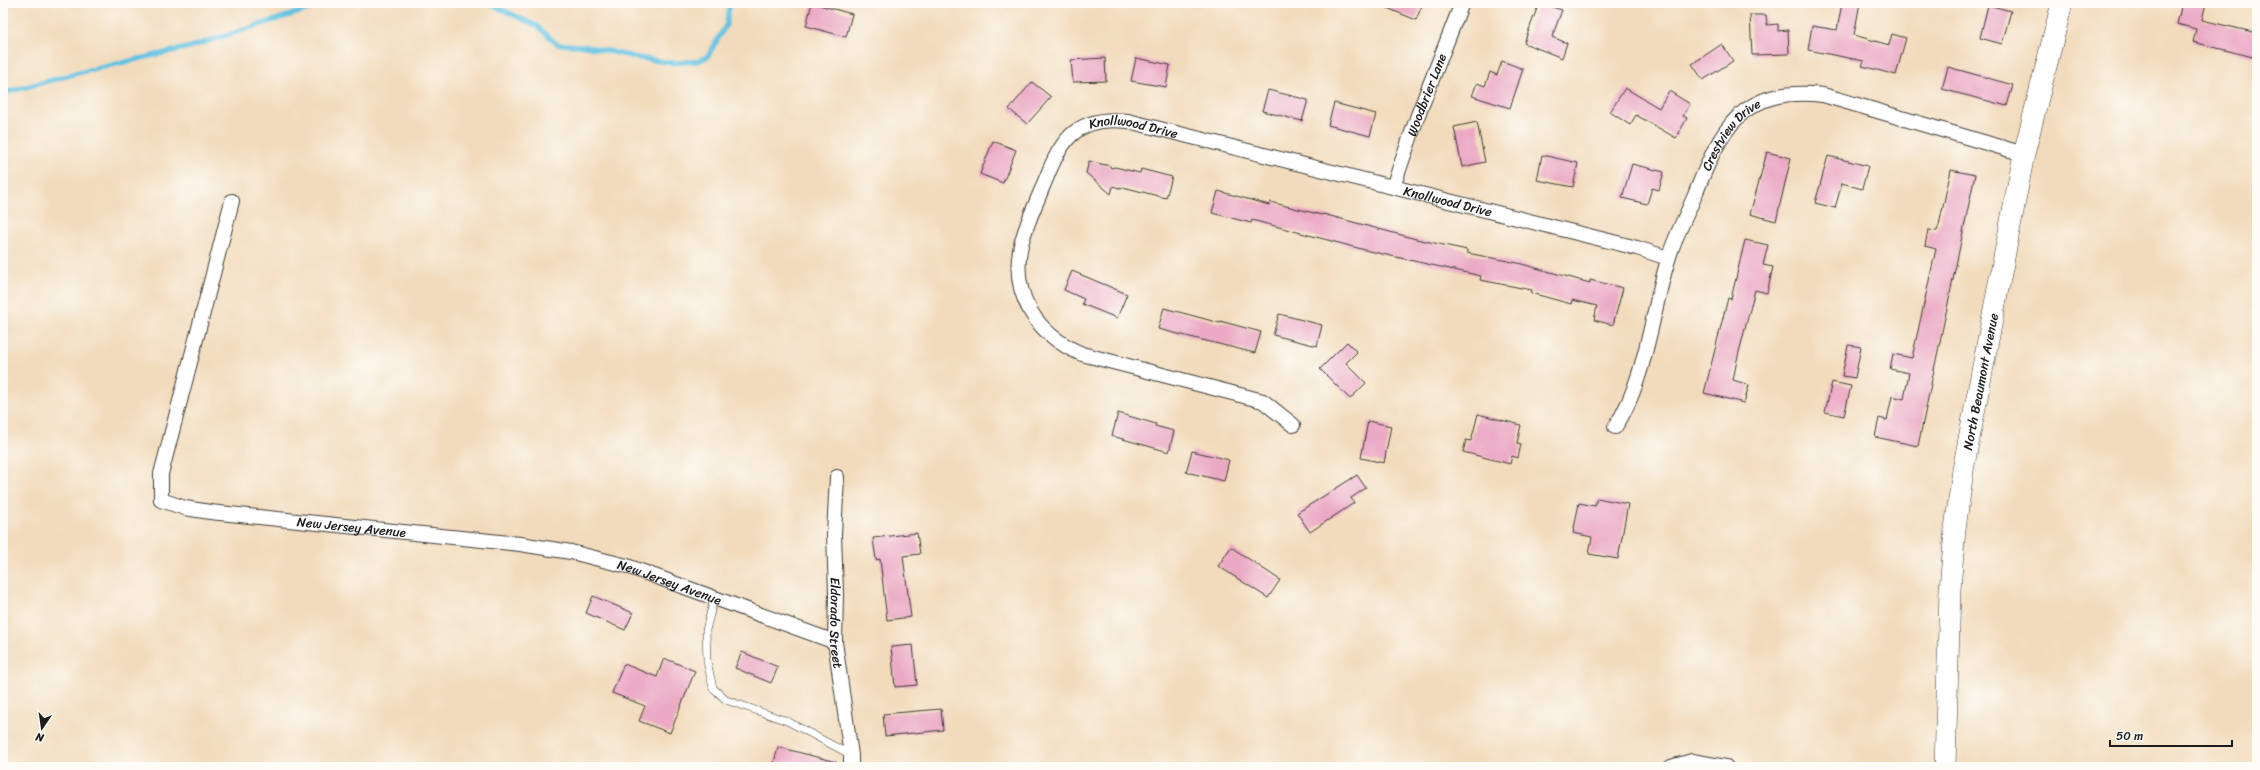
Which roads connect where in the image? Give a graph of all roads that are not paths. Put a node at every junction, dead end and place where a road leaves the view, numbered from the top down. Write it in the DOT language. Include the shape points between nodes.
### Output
graph roads {
  1 [pos="1462,3"];
  2 [pos="2062,3"];
  3 [pos="2024,154"];
  4 [pos="1393,187"];
  5 [pos="232,201"];
  6 [pos="1668,258"];
  7 [pos="1293,425"];
  8 [pos="1615,427"];
  9 [pos="838,477"];
  10 [pos="714,599"];
  11 [pos="835,642"];
  12 [pos="851,761"];
  13 [pos="1719,766"];
  14 [pos="1671,767"];
  15 [pos="1945,767"];
  1 -- 4 [label="street, Woodbrier Lane"];
  2 -- 3 [label="street, North Beaumont Avenue"];
  3 -- 6 [label="street, Crestview Drive" via="1823,95 1804,93 1766,100 1748,109 1720,136"];
  3 -- 15 [label="street, North Beaumont Avenue" via="1963,470 1955,529 1950,588"];
  4 -- 6 [label="street, Knollwood Drive"];
  4 -- 7 [label="street, Knollwood Drive" via="1128,120 1096,121 1082,127 1069,136 1055,155 1026,226 1021,246 1019,266 1022,286 1028,306 1037,322 1065,347 1082,354 1263,401"];
  5 -- 10 [label="street, New Jersey Avenue" via="161,474 160,500 210,512 520,544 571,552 627,566"];
  6 -- 8 [label="street, Crestview Drive" via="1632,397"];
  9 -- 11 [label="street, Eldorado Street" via="834,534"];
  10 -- 11 [label="street, New Jersey Avenue"];
  10 -- 12 [label="lane" via="706,630 707,660 713,688 726,700 787,721"];
  11 -- 12 [label="street, Eldorado Street"];
  13 -- 14 [label="street" via="1692,761"];
}
